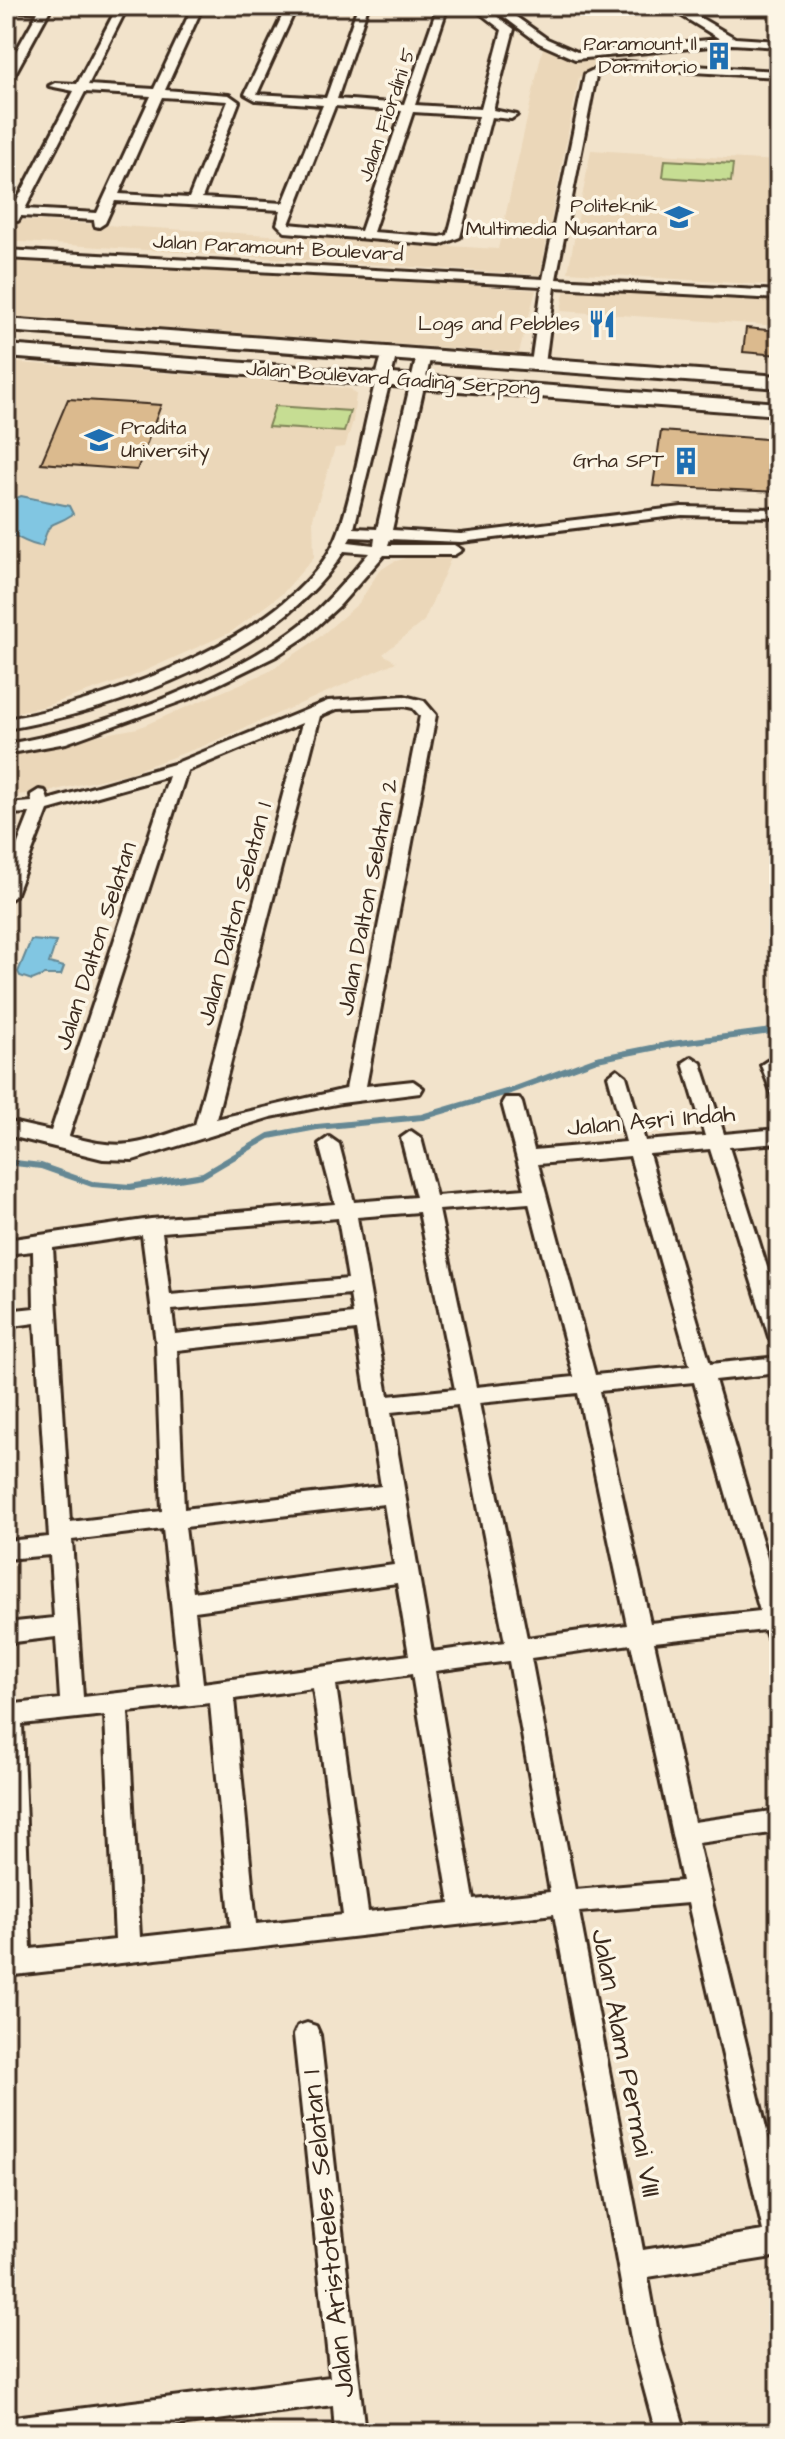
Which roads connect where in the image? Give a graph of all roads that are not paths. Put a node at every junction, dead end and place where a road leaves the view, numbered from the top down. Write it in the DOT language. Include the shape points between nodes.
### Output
graph roads {
  1 [pos="123,6"];
  2 [pos="198,6"];
  3 [pos="280,6"];
  4 [pos="292,6"];
  5 [pos="363,6"];
  6 [pos="443,6"];
  7 [pos="476,6"];
  8 [pos="495,6"];
  9 [pos="641,6"];
  10 [pos="6,7"];
  11 [pos="46,8"];
  12 [pos="732,41"];
  13 [pos="19,43"];
  14 [pos="779,44"];
  15 [pos="779,71"];
  16 [pos="6,79"];
  17 [pos="55,86"];
  18 [pos="81,88"];
  19 [pos="159,93"];
  20 [pos="240,98"];
  21 [pos="330,103"];
  22 [pos="408,108"];
  23 [pos="486,113"];
  24 [pos="511,115"];
  25 [pos="111,197"];
  26 [pos="200,202"];
  27 [pos="288,207"];
  28 [pos="365,236"];
  29 [pos="6,254"];
  30 [pos="549,282"];
  31 [pos="779,295"];
  32 [pos="6,325"];
  33 [pos="6,351"];
  34 [pos="390,352"];
  35 [pos="424,355"];
  36 [pos="538,364"];
  37 [pos="384,377"];
  38 [pos="417,380"];
  39 [pos="779,382"];
  40 [pos="779,409"];
  41 [pos="779,513"];
  42 [pos="591,522"];
  43 [pos="384,533"];
  44 [pos="343,539"];
  45 [pos="380,550"];
  46 [pos="110,697"];
  47 [pos="313,712"];
  48 [pos="130,715"];
  49 [pos="6,724"];
  50 [pos="6,749"];
  51 [pos="180,768"];
  52 [pos="40,801"];
  53 [pos="6,809"];
  54 [pos="6,896"];
  55 [pos="692,1063"];
  56 [pos="770,1065"];
  57 [pos="617,1076"];
  58 [pos="413,1088"];
  59 [pos="779,1089"];
  60 [pos="355,1092"];
  61 [pos="512,1103"];
  62 [pos="6,1128"];
  63 [pos="204,1128"];
  64 [pos="779,1136"];
  65 [pos="411,1138"];
  66 [pos="58,1140"];
  67 [pos="717,1142"];
  68 [pos="329,1144"];
  69 [pos="635,1146"];
  70 [pos="528,1158"];
  71 [pos="537,1195"];
  72 [pos="428,1205"];
  73 [pos="346,1209"];
  74 [pos="151,1226"];
  75 [pos="43,1243"];
  76 [pos="6,1247"];
  77 [pos="359,1286"];
  78 [pos="162,1303"];
  79 [pos="45,1314"];
  80 [pos="6,1319"];
  81 [pos="365,1321"];
  82 [pos="779,1337"];
  83 [pos="166,1343"];
  84 [pos="779,1365"];
  85 [pos="699,1372"];
  86 [pos="587,1386"];
  87 [pos="466,1396"];
  88 [pos="378,1405"];
  89 [pos="392,1494"];
  90 [pos="173,1518"];
  91 [pos="61,1539"];
  92 [pos="6,1550"];
  93 [pos="405,1573"];
  94 [pos="182,1603"];
  95 [pos="66,1626"];
  96 [pos="777,1626"];
  97 [pos="6,1633"];
  98 [pos="639,1633"];
  99 [pos="518,1649"];
  100 [pos="420,1664"];
  101 [pos="323,1676"];
  102 [pos="221,1691"];
  103 [pos="193,1695"];
  104 [pos="116,1705"];
  105 [pos="72,1709"];
  106 [pos="8,1715"];
  107 [pos="779,1821"];
  108 [pos="684,1834"];
  109 [pos="697,1891"];
  110 [pos="563,1902"];
  111 [pos="464,1914"];
  112 [pos="357,1926"];
  113 [pos="245,1939"];
  114 [pos="128,1951"];
  115 [pos="12,1963"];
  116 [pos="307,2035"];
  117 [pos="779,2241"];
  118 [pos="632,2266"];
  119 [pos="345,2389"];
  120 [pos="60,2430"];
  121 [pos="6,2433"];
  122 [pos="350,2433"];
  123 [pos="671,2433"];
  1 -- 18 [label="street"];
  2 -- 19 [label="street"];
  3 -- 20 [label="street"];
  4 -- 20 [label="street"];
  5 -- 21 [label="street"];
  6 -- 22 [label="street, Jalan Fiordini 5"];
  7 -- 23 [label="street" via="507,27"];
  8 -- 12 [label="street" via="543,41 575,56"];
  9 -- 12 [label="street" via="676,8"];
  10 -- 11 [label="street"];
  11 -- 13 [label="street"];
  12 -- 14 [label="street"];
  13 -- 16 [label="street"];
  15 -- 30 [label="street" via="610,66 591,74"];
  17 -- 18 [label="street"];
  18 -- 19 [label="street"];
  18 -- 25 [label="street" via="15,215 100,220"];
  19 -- 20 [label="street"];
  19 -- 25 [label="street"];
  20 -- 21 [label="street"];
  20 -- 26 [label="street"];
  21 -- 22 [label="street"];
  21 -- 27 [label="street"];
  22 -- 23 [label="street"];
  22 -- 28 [label="street, Jalan Fiordini 5"];
  23 -- 24 [label="street"];
  23 -- 28 [label="street" via="454,237 440,241"];
  25 -- 26 [label="street"];
  26 -- 27 [label="street"];
  27 -- 28 [label="street" via="283,224 291,230"];
  29 -- 30 [label="street, Jalan Paramount Boulevard"];
  30 -- 31 [label="street, Jalan Paramount Boulevard"];
  30 -- 36 [label="street"];
  32 -- 34 [label="main road, Jalan Boulevard Gading Serpong"];
  33 -- 37 [label="main road, Jalan Boulevard Gading Serpong"];
  34 -- 35 [label="main road, Jalan Boulevard Gading Serpong"];
  34 -- 37 [label="street"];
  35 -- 36 [label="main road, Jalan Boulevard Gading Serpong"];
  35 -- 38 [label="street"];
  36 -- 39 [label="main road, Jalan Boulevard Gading Serpong"];
  37 -- 38 [label="main road, Jalan Boulevard Gading Serpong"];
  37 -- 44 [label="street"];
  38 -- 40 [label="main road, Jalan Boulevard Gading Serpong"];
  38 -- 43 [label="street"];
  41 -- 42 [label="street" via="682,511"];
  42 -- 43 [label="street" via="461,538"];
  42 -- 45 [label="street" via="508,545"];
  43 -- 44 [label="street"];
  43 -- 45 [label="street"];
  44 -- 45 [label="street"];
  44 -- 46 [label="street" via="302,594 249,633 182,669"];
  45 -- 48 [label="street" via="299,634 196,690"];
  46 -- 48 [label="street"];
  46 -- 49 [label="street"];
  47 -- 51 [label="street"];
  47 -- 60 [label="street, Jalan Dalton Selatan 2" via="334,704 404,701 418,704 428,715"];
  47 -- 63 [label="street, Jalan Dalton Selatan 1"];
  48 -- 50 [label="street" via="60,740"];
  51 -- 52 [label="street"];
  51 -- 66 [label="street, Jalan Dalton Selatan"];
  52 -- 53 [label="street"];
  52 -- 54 [label="street"];
  55 -- 67 [label="street"];
  56 -- 59 [label="street"];
  57 -- 69 [label="street"];
  58 -- 60 [label="street"];
  60 -- 63 [label="street"];
  61 -- 70 [label="street"];
  62 -- 66 [label="street"];
  63 -- 66 [label="street" via="114,1155"];
  64 -- 67 [label="street, Jalan Asri Indah"];
  65 -- 72 [label="street, Jalan Alam Permai VIII"];
  67 -- 69 [label="street, Jalan Asri Indah"];
  67 -- 82 [label="street"];
  68 -- 73 [label="street"];
  69 -- 70 [label="street, Jalan Asri Indah"];
  69 -- 85 [label="street"];
  70 -- 71 [label="street"];
  71 -- 72 [label="street"];
  71 -- 86 [label="street"];
  72 -- 73 [label="street"];
  72 -- 87 [label="street, Jalan Alam Permai VIII"];
  73 -- 74 [label="street"];
  73 -- 77 [label="street"];
  74 -- 75 [label="street"];
  74 -- 78 [label="street"];
  75 -- 76 [label="street"];
  75 -- 79 [label="street"];
  77 -- 78 [label="street"];
  77 -- 81 [label="street"];
  78 -- 83 [label="street"];
  79 -- 80 [label="street"];
  79 -- 91 [label="street"];
  81 -- 83 [label="street"];
  81 -- 88 [label="street"];
  83 -- 90 [label="street"];
  84 -- 85 [label="street"];
  85 -- 86 [label="street"];
  85 -- 96 [label="street"];
  86 -- 87 [label="street"];
  86 -- 98 [label="street"];
  87 -- 88 [label="street"];
  87 -- 99 [label="street, Jalan Alam Permai VIII"];
  88 -- 89 [label="street"];
  89 -- 90 [label="street"];
  89 -- 93 [label="street"];
  90 -- 91 [label="street"];
  90 -- 94 [label="street"];
  91 -- 92 [label="street"];
  91 -- 95 [label="street"];
  93 -- 94 [label="street"];
  93 -- 100 [label="street"];
  94 -- 103 [label="street"];
  95 -- 97 [label="street"];
  95 -- 105 [label="street"];
  96 -- 98 [label="street"];
  98 -- 99 [label="street"];
  98 -- 108 [label="street"];
  99 -- 100 [label="street"];
  99 -- 110 [label="street, Jalan Alam Permai VIII"];
  100 -- 101 [label="street"];
  100 -- 111 [label="street"];
  101 -- 102 [label="street"];
  101 -- 112 [label="street"];
  102 -- 103 [label="street"];
  102 -- 113 [label="street"];
  103 -- 104 [label="street"];
  104 -- 105 [label="street"];
  104 -- 114 [label="street"];
  105 -- 106 [label="street"];
  106 -- 115 [label="street"];
  107 -- 108 [label="street"];
  108 -- 109 [label="street"];
  109 -- 110 [label="street"];
  109 -- 117 [label="street"];
  110 -- 111 [label="street"];
  110 -- 118 [label="street, Jalan Alam Permai VIII"];
  111 -- 112 [label="street"];
  112 -- 113 [label="street"];
  113 -- 114 [label="street"];
  114 -- 115 [label="street"];
  116 -- 119 [label="street, Jalan Aristoteles Selatan 1"];
  117 -- 118 [label="street"];
  118 -- 123 [label="street, Jalan Alam Permai VIII" via="646,2344"];
  119 -- 120 [label="street"];
  119 -- 122 [label="street, Jalan Aristoteles Selatan 1"];
  120 -- 121 [label="street"];
}
